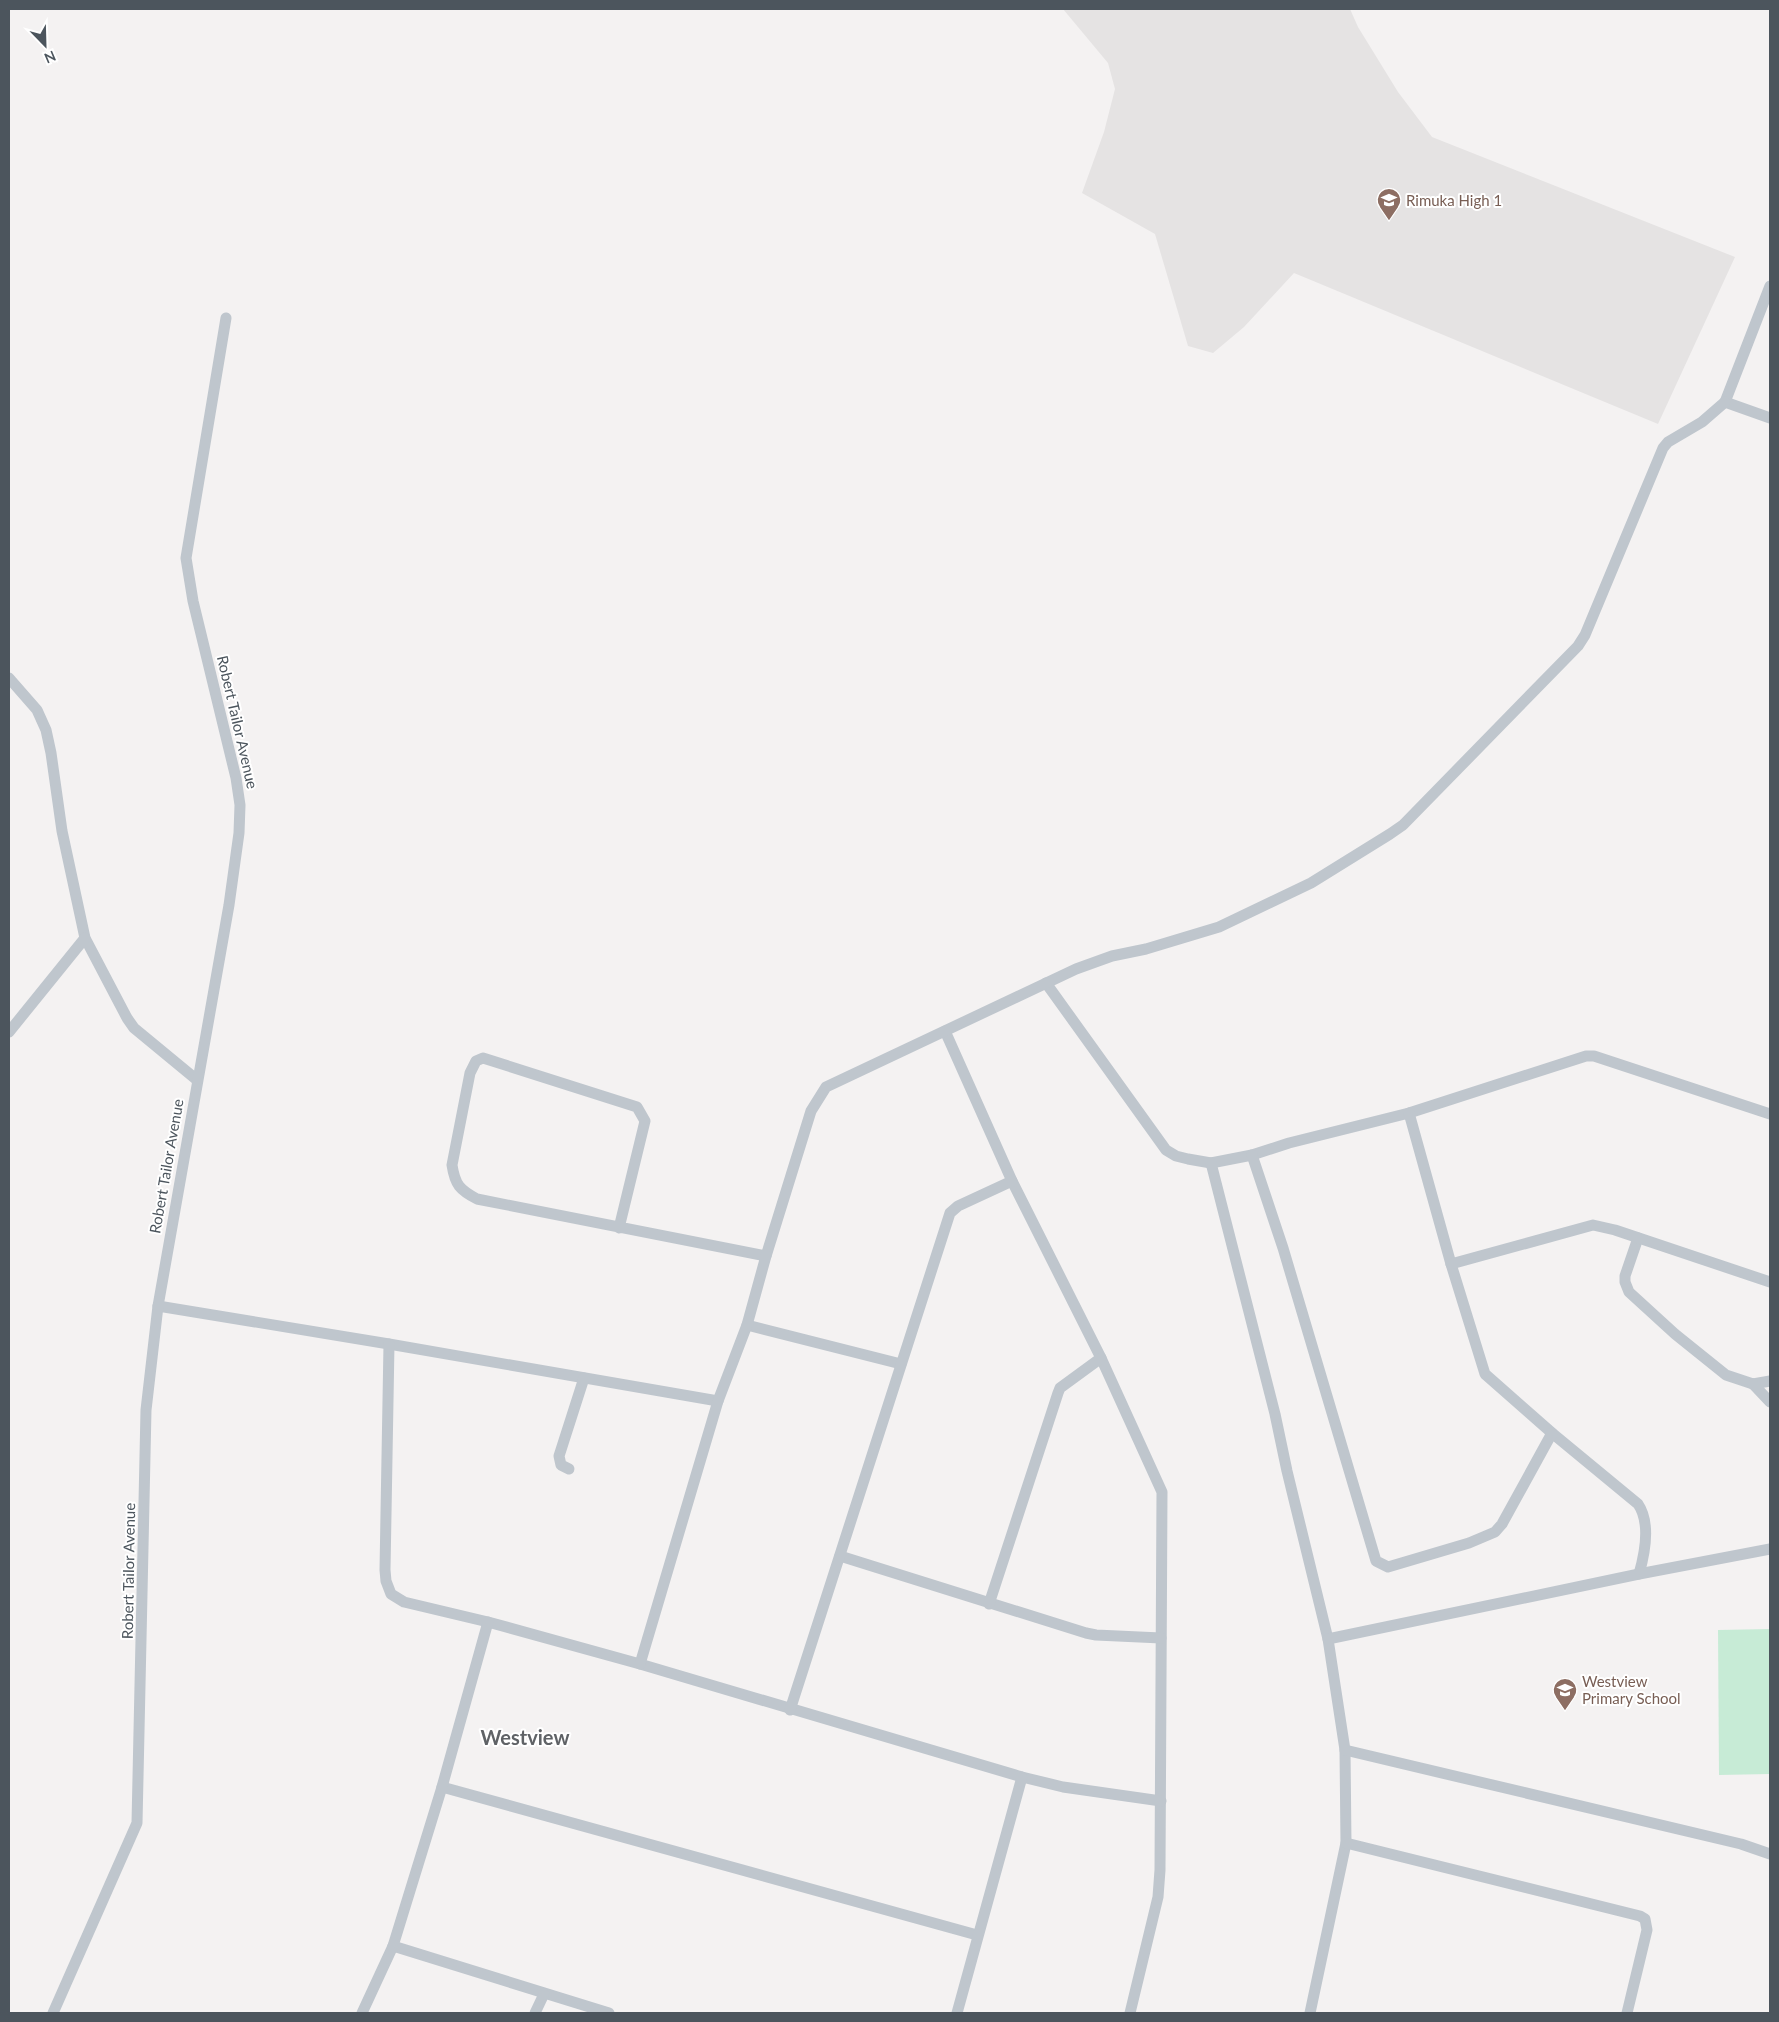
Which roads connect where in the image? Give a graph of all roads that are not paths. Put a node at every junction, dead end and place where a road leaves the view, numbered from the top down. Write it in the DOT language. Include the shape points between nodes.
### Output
graph roads {
  1 [pos="1770,286"];
  2 [pos="226,318"];
  3 [pos="1725,402"];
  4 [pos="1770,418"];
  5 [pos="9,678"];
  6 [pos="85,938"];
  7 [pos="1046,983"];
  8 [pos="944,1031"];
  9 [pos="9,1032"];
  10 [pos="196,1080"];
  11 [pos="1409,1113"];
  12 [pos="1770,1114"];
  13 [pos="1252,1155"];
  14 [pos="1211,1162"];
  15 [pos="1012,1180"];
  16 [pos="619,1228"];
  17 [pos="1638,1238"];
  18 [pos="766,1256"];
  19 [pos="1451,1264"];
  20 [pos="1770,1282"];
  21 [pos="158,1306"];
  22 [pos="747,1325"];
  23 [pos="389,1344"];
  24 [pos="1101,1358"];
  25 [pos="901,1364"];
  26 [pos="584,1378"];
  27 [pos="1770,1381"];
  28 [pos="1753,1384"];
  29 [pos="718,1402"];
  30 [pos="1770,1402"];
  31 [pos="1552,1433"];
  32 [pos="569,1469"];
  33 [pos="1770,1549"];
  34 [pos="840,1556"];
  35 [pos="1639,1574"];
  36 [pos="989,1604"];
  37 [pos="488,1622"];
  38 [pos="1161,1638"];
  39 [pos="1328,1640"];
  40 [pos="640,1664"];
  41 [pos="790,1710"];
  42 [pos="1345,1750"];
  43 [pos="1022,1777"];
  44 [pos="442,1787"];
  45 [pos="1161,1801"];
  46 [pos="1346,1843"];
  47 [pos="1770,1854"];
  48 [pos="978,1936"];
  49 [pos="393,1946"];
  50 [pos="544,1994"];
  51 [pos="52,2013"];
  52 [pos="362,2013"];
  53 [pos="535,2013"];
  54 [pos="609,2013"];
  55 [pos="957,2013"];
  56 [pos="1130,2013"];
  57 [pos="1310,2013"];
  58 [pos="1627,2013"];
  1 -- 3 [label="street"];
  2 -- 10 [label="street, Robert Tailor Avenue" via="186,558 236,778 240,805 239,833"];
  3 -- 4 [label="street"];
  3 -- 7 [label="street" via="1663,448 1578,646 1403,825 1311,883 1220,928 1112,956"];
  5 -- 6 [label="street" via="37,710 46,730 62,831"];
  6 -- 9 [label="street"];
  6 -- 10 [label="street" via="134,1028"];
  7 -- 8 [label="street"];
  7 -- 14 [label="street" via="1166,1150 1176,1156"];
  8 -- 15 [label="street"];
  8 -- 18 [label="street" via="826,1087 818,1096"];
  10 -- 21 [label="street, Robert Tailor Avenue"];
  11 -- 12 [label="street" via="1561,1063 1594,1056"];
  11 -- 13 [label="street" via="1289,1142"];
  11 -- 19 [label="street"];
  13 -- 14 [label="street"];
  13 -- 31 [label="street" via="1376,1561 1388,1567 1469,1543 1494,1532 1502,1524"];
  14 -- 39 [label="street" via="1276,1414"];
  15 -- 24 [label="street"];
  15 -- 25 [label="street" via="950,1213"];
  16 -- 16 [label="street" via="477,1199 462,1192 452,1166 470,1073 476,1061 483,1058 637,1107 645,1121"];
  16 -- 18 [label="street"];
  17 -- 19 [label="street" via="1603,1227 1586,1226"];
  17 -- 20 [label="street"];
  17 -- 28 [label="street" via="1625,1276 1629,1292 1726,1375"];
  18 -- 22 [label="street"];
  19 -- 31 [label="street" via="1485,1374"];
  21 -- 23 [label="street"];
  21 -- 51 [label="street, Robert Tailor Avenue" via="146,1410 137,1823"];
  22 -- 25 [label="street"];
  22 -- 29 [label="street"];
  23 -- 26 [label="street"];
  23 -- 37 [label="street" via="386,1582 391,1594 404,1602"];
  24 -- 36 [label="street" via="1060,1388"];
  24 -- 38 [label="street" via="1162,1492"];
  25 -- 34 [label="street"];
  26 -- 29 [label="street"];
  26 -- 32 [label="street" via="559,1456 561,1466"];
  27 -- 28 [label="street"];
  28 -- 30 [label="street"];
  29 -- 40 [label="street"];
  31 -- 35 [label="street" via="1643,1511 1644,1556"];
  33 -- 35 [label="street"];
  34 -- 36 [label="street"];
  34 -- 41 [label="street"];
  35 -- 39 [label="street"];
  36 -- 38 [label="street" via="1096,1636"];
  37 -- 40 [label="street"];
  37 -- 44 [label="street"];
  38 -- 45 [label="street"];
  39 -- 42 [label="street"];
  40 -- 41 [label="street"];
  41 -- 43 [label="street"];
  42 -- 46 [label="street"];
  42 -- 47 [label="street" via="1741,1844"];
  43 -- 45 [label="street" via="1064,1787"];
  43 -- 48 [label="street"];
  44 -- 48 [label="street"];
  44 -- 49 [label="street"];
  45 -- 56 [label="street" via="1158,1897"];
  46 -- 57 [label="street"];
  46 -- 58 [label="street" via="1645,1919 1647,1930"];
  48 -- 55 [label="street"];
  49 -- 50 [label="street"];
  49 -- 52 [label="street"];
  50 -- 53 [label="street"];
  50 -- 54 [label="street"];
}
